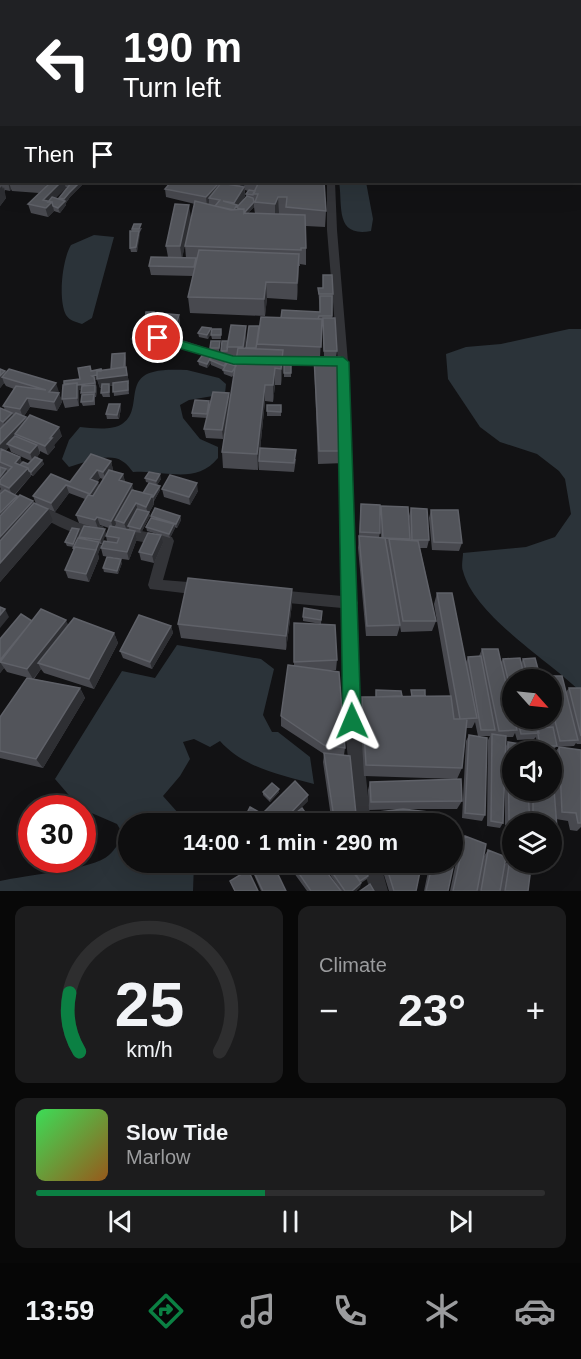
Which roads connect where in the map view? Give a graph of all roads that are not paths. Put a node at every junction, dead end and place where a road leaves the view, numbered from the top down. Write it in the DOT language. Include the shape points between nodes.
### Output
graph roads {
  1 [pos="331,183"];
  2 [pos="135,339"];
  3 [pos="343,362"];
  4 [pos="23,502"];
  5 [pos="212,590"];
  6 [pos="258,595"];
  7 [pos="351,603"];
  8 [pos="362,813"];
  9 [pos="374,873"];
  10 [pos="379,891"];
  1 -- 3 [label="street"];
  2 -- 3 [label="street" via="158,338 233,360"];
  3 -- 7 [label="street"];
  4 -- 5 [label="street" via="77,528 168,541 155,585"];
  6 -- 7 [label="street"];
  7 -- 8 [label="street" via="352,721"];
  9 -- 10 [label="street"];
}
